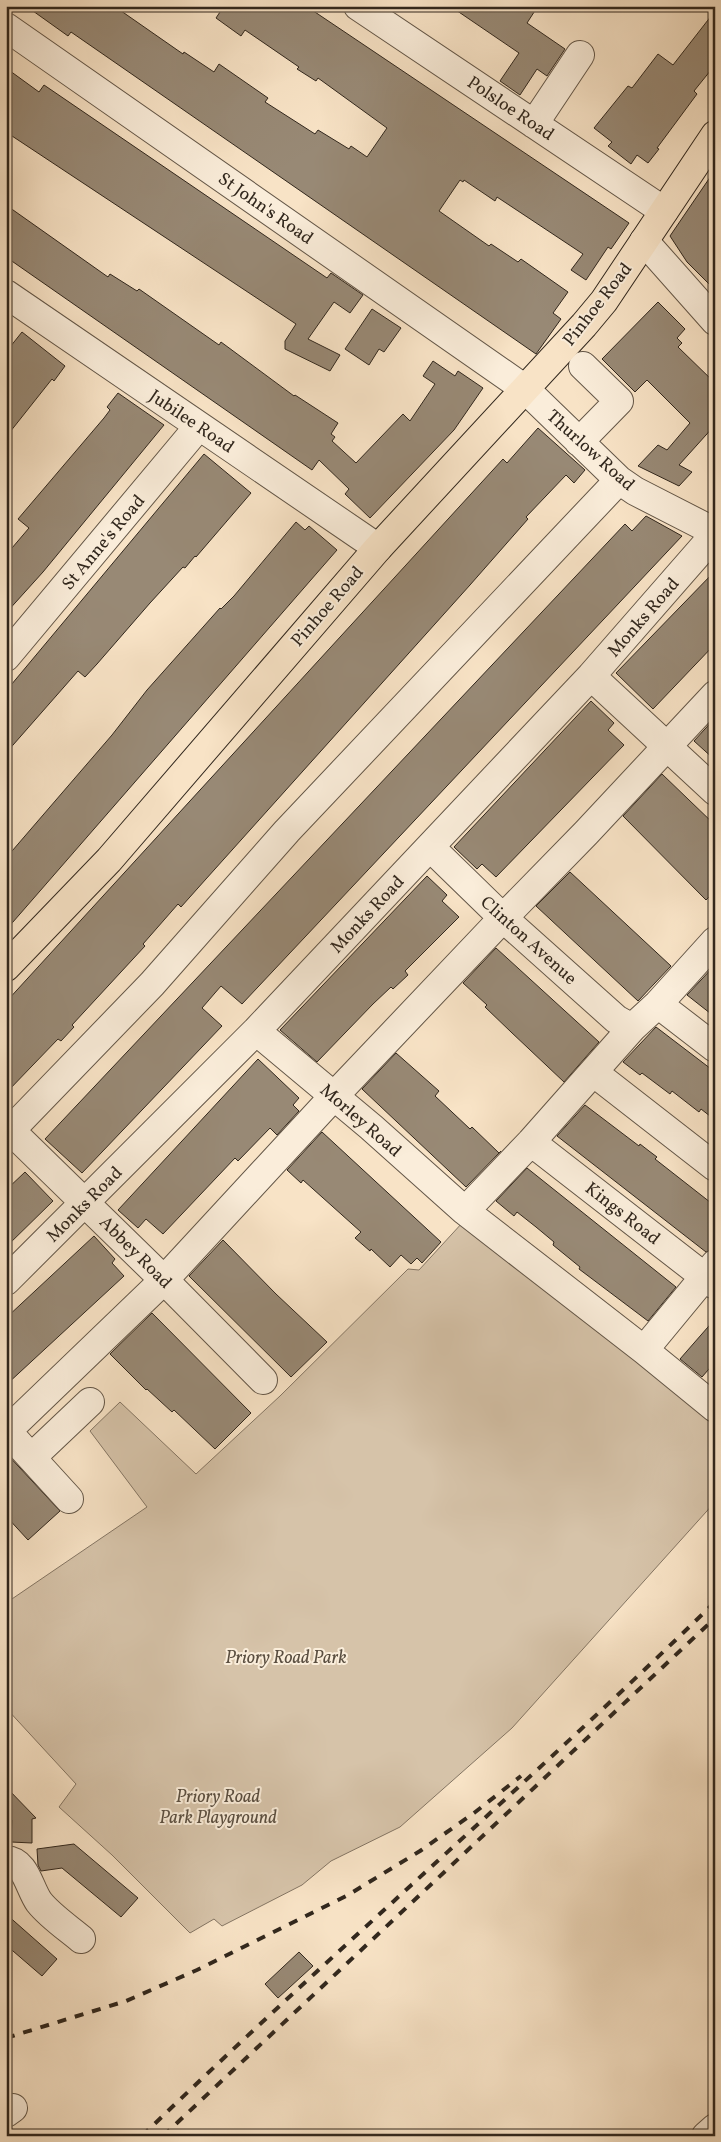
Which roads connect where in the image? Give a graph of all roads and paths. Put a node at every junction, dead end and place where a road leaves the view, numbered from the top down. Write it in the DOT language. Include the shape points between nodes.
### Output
graph roads {
  1 [pos="358,6"];
  2 [pos="6,27"];
  3 [pos="580,55"];
  4 [pos="534,124"];
  5 [pos="715,135"];
  6 [pos="664,210"];
  7 [pos="644,241"];
  8 [pos="10,305"];
  9 [pos="715,321"];
  10 [pos="583,366"];
  11 [pos="526,389"];
  12 [pos="199,426"];
  13 [pos="579,442"];
  14 [pos="619,480"];
  15 [pos="715,533"];
  16 [pos="378,548"];
  17 [pos="6,657"];
  18 [pos="591,676"];
  19 [pos="715,695"];
  20 [pos="666,745"];
  21 [pos="715,791"];
  22 [pos="430,847"];
  23 [pos="502,918"];
  24 [pos="715,941"];
  25 [pos="10,959"];
  26 [pos="658,1004"];
  27 [pos="632,1028"];
  28 [pos="256,1031"];
  29 [pos="715,1048"];
  30 [pos="593,1072"];
  31 [pos="334,1096"];
  32 [pos="8,1131"];
  33 [pos="531,1142"];
  34 [pos="715,1167"];
  35 [pos="86,1203"];
  36 [pos="465,1211"];
  37 [pos="711,1275"];
  38 [pos="164,1280"];
  39 [pos="6,1281"];
  40 [pos="644,1350"];
  41 [pos="264,1380"];
  42 [pos="90,1402"];
  43 [pos="713,1402"];
  44 [pos="6,1431"];
  45 [pos="32,1457"];
  46 [pos="69,1499"];
  47 [pos="6,1860"];
  48 [pos="81,1939"];
  49 [pos="715,2128"];
  50 [pos="706,2136"];
  1 -- 4 [label="street, Polsloe Road"];
  2 -- 11 [label="street, St John's Road"];
  3 -- 4 [label="street"];
  4 -- 6 [label="street, Polsloe Road"];
  5 -- 6 [label="main road, Pinhoe Road"];
  6 -- 7 [label="main road, Pinhoe Road"];
  7 -- 9 [label="street"];
  7 -- 11 [label="main road, Pinhoe Road" via="604,301"];
  8 -- 12 [label="street, Jubilee Road"];
  10 -- 13 [label="street" via="619,401"];
  11 -- 13 [label="street, Thurlow Road"];
  11 -- 16 [label="main road, Pinhoe Road"];
  12 -- 16 [label="street, Jubilee Road"];
  12 -- 17 [label="street, St Anne's Road"];
  13 -- 14 [label="street, Thurlow Road"];
  14 -- 15 [label="street, Thurlow Road"];
  14 -- 32 [label="street" via="286,830 152,984"];
  15 -- 18 [label="street, Monks Road"];
  16 -- 25 [label="main road, Pinhoe Road" via="109,860"];
  18 -- 20 [label="street"];
  18 -- 22 [label="street, Monks Road"];
  19 -- 20 [label="street"];
  20 -- 21 [label="street"];
  20 -- 23 [label="street"];
  22 -- 23 [label="street, Clinton Avenue"];
  22 -- 28 [label="street, Monks Road"];
  23 -- 27 [label="street, Clinton Avenue" via="616,1018"];
  23 -- 31 [label="street"];
  24 -- 26 [label="street"];
  26 -- 27 [label="street"];
  26 -- 29 [label="street"];
  27 -- 30 [label="street"];
  28 -- 31 [label="street, Morley Road"];
  28 -- 35 [label="street, Monks Road"];
  30 -- 33 [label="street"];
  30 -- 34 [label="street"];
  31 -- 36 [label="street, Morley Road"];
  31 -- 38 [label="street"];
  32 -- 35 [label="street, Abbey Road"];
  33 -- 36 [label="street"];
  33 -- 37 [label="street, Kings Road"];
  35 -- 38 [label="street, Abbey Road"];
  35 -- 39 [label="street, Monks Road"];
  36 -- 40 [label="street, Morley Road"];
  37 -- 40 [label="street"];
  38 -- 41 [label="street, Abbey Road"];
  38 -- 44 [label="street"];
  40 -- 43 [label="street, Morley Road"];
  42 -- 45 [label="street"];
  44 -- 45 [label="street"];
  45 -- 46 [label="street"];
  47 -- 48 [label="street" via="18,1864 40,1902"];
  49 -- 50 [label="street"];
}
